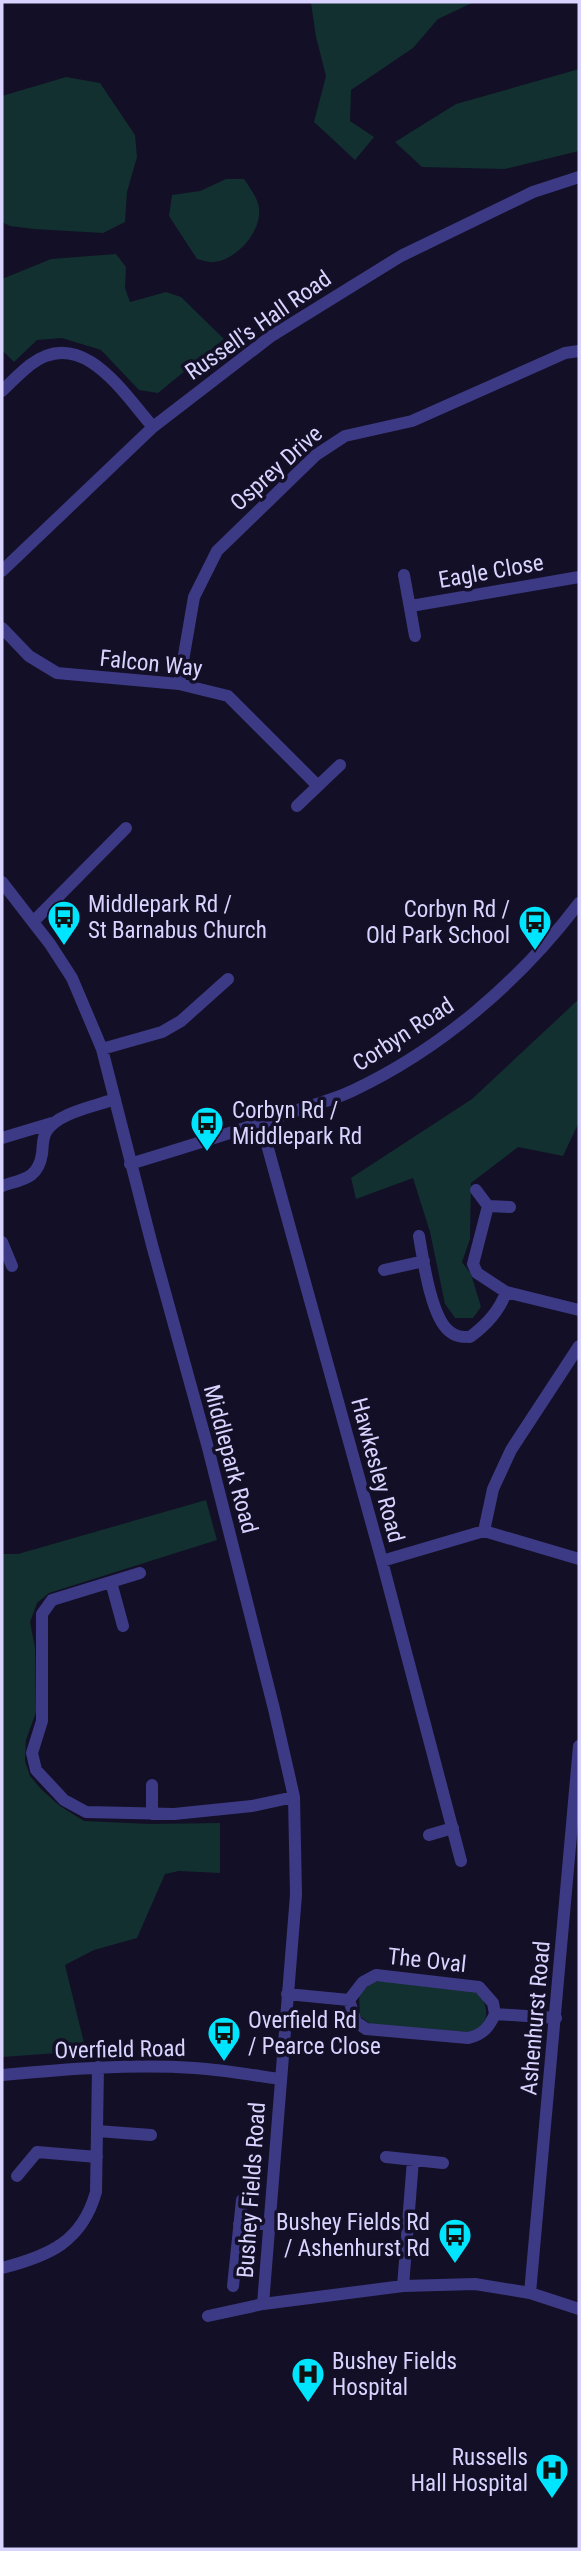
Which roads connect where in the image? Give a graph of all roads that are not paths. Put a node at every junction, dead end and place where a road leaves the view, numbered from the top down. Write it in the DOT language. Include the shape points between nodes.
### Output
graph roads {
  1 [pos="579,177"];
  2 [pos="579,351"];
  3 [pos="2,391"];
  4 [pos="153,427"];
  5 [pos="2,572"];
  6 [pos="404,575"];
  7 [pos="579,577"];
  8 [pos="411,606"];
  9 [pos="2,628"];
  10 [pos="415,636"];
  11 [pos="179,684"];
  12 [pos="341,765"];
  13 [pos="318,786"];
  14 [pos="297,806"];
  15 [pos="126,828"];
  16 [pos="2,882"];
  17 [pos="579,903"];
  18 [pos="33,922"];
  19 [pos="228,979"];
  20 [pos="102,1049"];
  21 [pos="115,1099"];
  22 [pos="56,1122"];
  23 [pos="261,1123"];
  24 [pos="2,1138"];
  25 [pos="131,1164"];
  26 [pos="2,1186"];
  27 [pos="476,1190"];
  28 [pos="488,1206"];
  29 [pos="510,1206"];
  30 [pos="419,1236"];
  31 [pos="2,1242"];
  32 [pos="424,1261"];
  33 [pos="12,1266"];
  34 [pos="384,1270"];
  35 [pos="506,1292"];
  36 [pos="579,1310"];
  37 [pos="579,1346"];
  38 [pos="484,1531"];
  39 [pos="579,1559"];
  40 [pos="382,1561"];
  41 [pos="141,1573"];
  42 [pos="111,1582"];
  43 [pos="123,1626"];
  44 [pos="579,1746"];
  45 [pos="152,1785"];
  46 [pos="294,1797"];
  47 [pos="152,1814"];
  48 [pos="576,1817"];
  49 [pos="453,1828"];
  50 [pos="429,1835"];
  51 [pos="460,1861"];
  52 [pos="287,1994"];
  53 [pos="349,2000"];
  54 [pos="495,2014"];
  55 [pos="556,2018"];
  56 [pos="98,2067"];
  57 [pos="2,2075"];
  58 [pos="280,2079"];
  59 [pos="97,2131"];
  60 [pos="151,2135"];
  61 [pos="97,2157"];
  62 [pos="386,2157"];
  63 [pos="413,2160"];
  64 [pos="443,2163"];
  65 [pos="17,2176"];
  66 [pos="242,2200"];
  67 [pos="239,2224"];
  68 [pos="269,2224"];
  69 [pos="2,2267"];
  70 [pos="233,2286"];
  71 [pos="403,2286"];
  72 [pos="530,2293"];
  73 [pos="263,2304"];
  74 [pos="579,2309"];
  75 [pos="208,2316"];
  1 -- 4 [label="street, Russell's Hall Road" via="533,192 401,256 270,337"];
  2 -- 11 [label="street, Osprey Drive" via="565,353 412,421 345,436 316,455 217,551 194,597"];
  3 -- 4 [label="street" via="31,364 58,352 71,353 107,373"];
  4 -- 5 [label="street, Russell's Hall Road"];
  6 -- 8 [label="street, Eagle Close"];
  7 -- 8 [label="street, Eagle Close"];
  8 -- 10 [label="street, Eagle Close"];
  9 -- 11 [label="street, Falcon Way" via="29,656 57,673"];
  11 -- 13 [label="street, Falcon Way" via="228,696"];
  12 -- 13 [label="street"];
  13 -- 14 [label="street"];
  15 -- 18 [label="street"];
  16 -- 18 [label="street, Middlepark Road"];
  17 -- 23 [label="street, Corbyn Road" via="524,967 476,1012 412,1059 351,1092"];
  18 -- 20 [label="street, Middlepark Road" via="72,978"];
  19 -- 20 [label="street" via="162,1032"];
  20 -- 21 [label="street, Middlepark Road"];
  21 -- 22 [label="street"];
  21 -- 25 [label="street, Middlepark Road"];
  22 -- 24 [label="street"];
  22 -- 26 [label="street" via="46,1131 33,1175"];
  23 -- 25 [label="street, Corbyn Road"];
  23 -- 40 [label="street, Hawkesley Road"];
  25 -- 46 [label="street, Middlepark Road"];
  27 -- 28 [label="street"];
  28 -- 29 [label="street"];
  28 -- 35 [label="street" via="474,1264 477,1273"];
  30 -- 32 [label="street"];
  31 -- 33 [label="street"];
  32 -- 34 [label="street"];
  32 -- 35 [label="street" via="443,1324 461,1337 470,1337 484,1326"];
  35 -- 36 [label="street"];
  37 -- 38 [label="street" via="511,1450 494,1489"];
  38 -- 39 [label="street"];
  38 -- 40 [label="street"];
  40 -- 49 [label="street, Hawkesley Road"];
  41 -- 42 [label="street"];
  42 -- 43 [label="street"];
  42 -- 47 [label="street" via="52,1600 42,1614 42,1721 32,1753 36,1770 64,1800 86,1812"];
  44 -- 48 [label="street, Ashenhurst Road"];
  45 -- 47 [label="street"];
  46 -- 47 [label="street" via="252,1806"];
  46 -- 52 [label="street, Middlepark Road" via="296,1895"];
  48 -- 55 [label="street, Ashenhurst Road"];
  49 -- 50 [label="street"];
  49 -- 51 [label="street, Hawkesley Road"];
  52 -- 53 [label="street"];
  52 -- 58 [label="street, Middlepark Road"];
  53 -- 54 [label="street, The Oval" via="363,1982 376,1975 479,1987 493,2003"];
  53 -- 54 [label="street" via="356,2022 379,2031 468,2038 478,2036"];
  54 -- 55 [label="street"];
  55 -- 72 [label="street, Ashenhurst Road"];
  56 -- 57 [label="street, Overfield Road"];
  56 -- 58 [label="street, Overfield Road" via="196,2068"];
  56 -- 59 [label="street"];
  58 -- 68 [label="street, Bushey Fields Road"];
  59 -- 60 [label="street"];
  59 -- 61 [label="street"];
  61 -- 65 [label="street" via="37,2152"];
  61 -- 69 [label="street" via="96,2192 81,2227 54,2250"];
  62 -- 63 [label="street"];
  63 -- 64 [label="street"];
  63 -- 71 [label="street"];
  66 -- 67 [label="street"];
  67 -- 68 [label="street"];
  67 -- 70 [label="street"];
  68 -- 73 [label="street, Bushey Fields Road"];
  71 -- 72 [label="street, Bushey Fields Road" via="475,2284"];
  71 -- 73 [label="street, Bushey Fields Road"];
  72 -- 74 [label="street, Bushey Fields Road"];
  73 -- 75 [label="street, Bushey Fields Road"];
}
